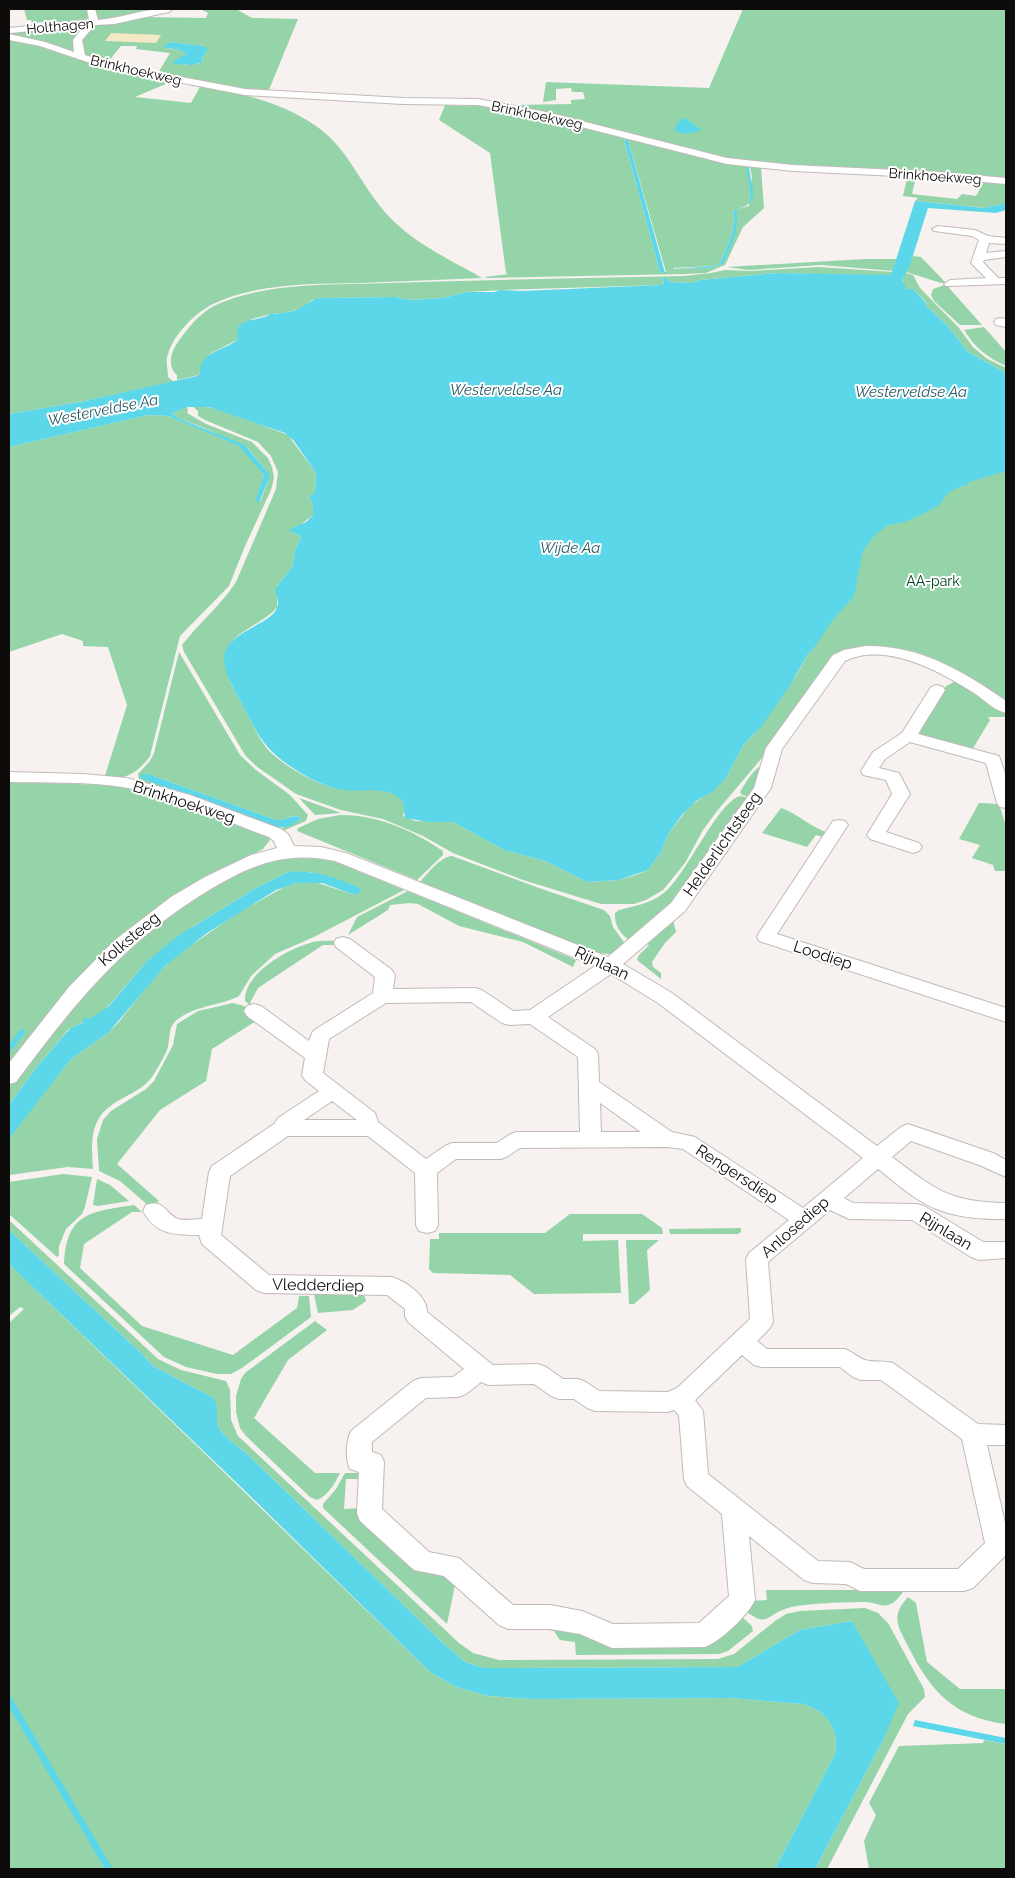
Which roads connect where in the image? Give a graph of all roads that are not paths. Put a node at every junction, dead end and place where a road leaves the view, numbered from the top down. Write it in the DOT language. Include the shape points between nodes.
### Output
graph roads {
  1 [pos="91,9"];
  2 [pos="169,9"];
  3 [pos="91,24"];
  4 [pos="9,31"];
  5 [pos="9,37"];
  6 [pos="81,57"];
  7 [pos="1006,181"];
  8 [pos="938,229"];
  9 [pos="985,238"];
  10 [pos="1006,241"];
  11 [pos="1006,254"];
  12 [pos="979,257"];
  13 [pos="1000,281"];
  14 [pos="950,284"];
  15 [pos="937,690"];
  16 [pos="1006,708"];
  17 [pos="908,736"];
  18 [pos="1001,766"];
  19 [pos="9,778"];
  20 [pos="1006,803"];
  21 [pos="839,825"];
  22 [pos="913,847"];
  23 [pos="287,850"];
  24 [pos="344,943"];
  25 [pos="610,965"];
  26 [pos="382,996"];
  27 [pos="254,1011"];
  28 [pos="1006,1015"];
  29 [pos="534,1017"];
  30 [pos="316,1056"];
  31 [pos="9,1077"];
  32 [pos="590,1086"];
  33 [pos="333,1091"];
  34 [pos="284,1128"];
  35 [pos="367,1128"];
  36 [pos="591,1139"];
  37 [pos="667,1139"];
  38 [pos="876,1157"];
  39 [pos="1006,1169"];
  40 [pos="426,1170"];
  41 [pos="828,1198"];
  42 [pos="154,1211"];
  43 [pos="1006,1211"];
  44 [pos="804,1219"];
  45 [pos="427,1225"];
  46 [pos="212,1227"];
  47 [pos="1006,1250"];
  48 [pos="392,1286"];
  49 [pos="743,1342"];
  50 [pos="480,1369"];
  51 [pos="678,1399"];
  52 [pos="973,1434"];
  53 [pos="1006,1435"];
  54 [pos="734,1509"];
  55 [pos="1002,1546"];
  1 -- 3 [label="street" via="94,21"];
  2 -- 3 [label="street, Holthagen"];
  3 -- 4 [label="street, Holthagen"];
  3 -- 6 [label="street" via="78,39"];
  5 -- 6 [label="street, Brinkhoekweg"];
  6 -- 7 [label="street, Brinkhoekweg" via="105,65 245,92 498,105 736,162"];
  8 -- 9 [label="street" via="975,233"];
  9 -- 10 [label="street"];
  9 -- 12 [label="street"];
  11 -- 12 [label="street"];
  12 -- 13 [label="street" via="977,263"];
  13 -- 14 [label="street"];
  15 -- 17 [label="street"];
  16 -- 25 [label="street, Helderlichtsteeg" via="959,676 910,654 861,651 839,658 771,752 762,788 678,907"];
  17 -- 18 [label="street" via="993,760"];
  17 -- 22 [label="street" via="879,756 869,771 893,777 901,794 876,836"];
  18 -- 20 [label="street"];
  19 -- 23 [label="street, Brinkhoekweg" via="99,780 155,790 275,833 282,838"];
  21 -- 28 [label="street, Loodiep" via="766,937"];
  23 -- 25 [label="street, Rijnlaan" via="315,851 340,857"];
  23 -- 31 [label="street, Kolksteeg" via="242,864 142,925 80,984"];
  24 -- 26 [label="street" via="386,974"];
  25 -- 29 [label="street, Helderlichtsteeg"];
  25 -- 38 [label="street, Rijnlaan" via="665,998"];
  26 -- 29 [label="street" via="475,996 509,1018"];
  26 -- 30 [label="street" via="320,1036"];
  27 -- 30 [label="street"];
  29 -- 32 [label="street" via="588,1054"];
  30 -- 33 [label="street" via="312,1075"];
  32 -- 36 [label="street"];
  32 -- 37 [label="street, Rengersdiep"];
  33 -- 34 [label="street" via="285,1122"];
  33 -- 35 [label="street" via="368,1118"];
  34 -- 35 [label="street"];
  34 -- 46 [label="street" via="220,1172"];
  35 -- 40 [label="street" via="374,1128"];
  36 -- 37 [label="street, Rengersdiep"];
  36 -- 40 [label="street, Rengersdiep" via="516,1140 501,1151 452,1151"];
  37 -- 44 [label="street, Rengersdiep" via="688,1142"];
  38 -- 39 [label="street" via="908,1132"];
  38 -- 41 [label="street, Anlosediep"];
  38 -- 43 [label="street, Rijnlaan" via="938,1200 968,1210"];
  40 -- 45 [label="street"];
  41 -- 44 [label="street, Anlosediep"];
  41 -- 47 [label="street, Rijnlaan" via="849,1211 916,1212 979,1251"];
  42 -- 46 [label="street" via="173,1227"];
  44 -- 49 [label="street, Anlosediep" via="758,1259 762,1322"];
  46 -- 48 [label="street, Vledderdiep" via="210,1238 264,1284"];
  48 -- 50 [label="street" via="416,1305 416,1316"];
  49 -- 51 [label="street, Anlosediep"];
  49 -- 52 [label="street" via="762,1358 844,1358 861,1370 885,1370"];
  50 -- 51 [label="street" via="488,1375 538,1374 559,1389 578,1389 595,1401 668,1402"];
  50 -- 54 [label="street" via="458,1387 421,1388 360,1438 359,1462 372,1462 369,1513 423,1562 450,1566 508,1618 550,1617 582,1623 612,1636 705,1635 742,1600"];
  51 -- 54 [label="street" via="691,1411 696,1479"];
  52 -- 53 [label="street"];
  52 -- 55 [label="street"];
  54 -- 55 [label="street" via="813,1572 850,1573 860,1580 964,1580"];
}
